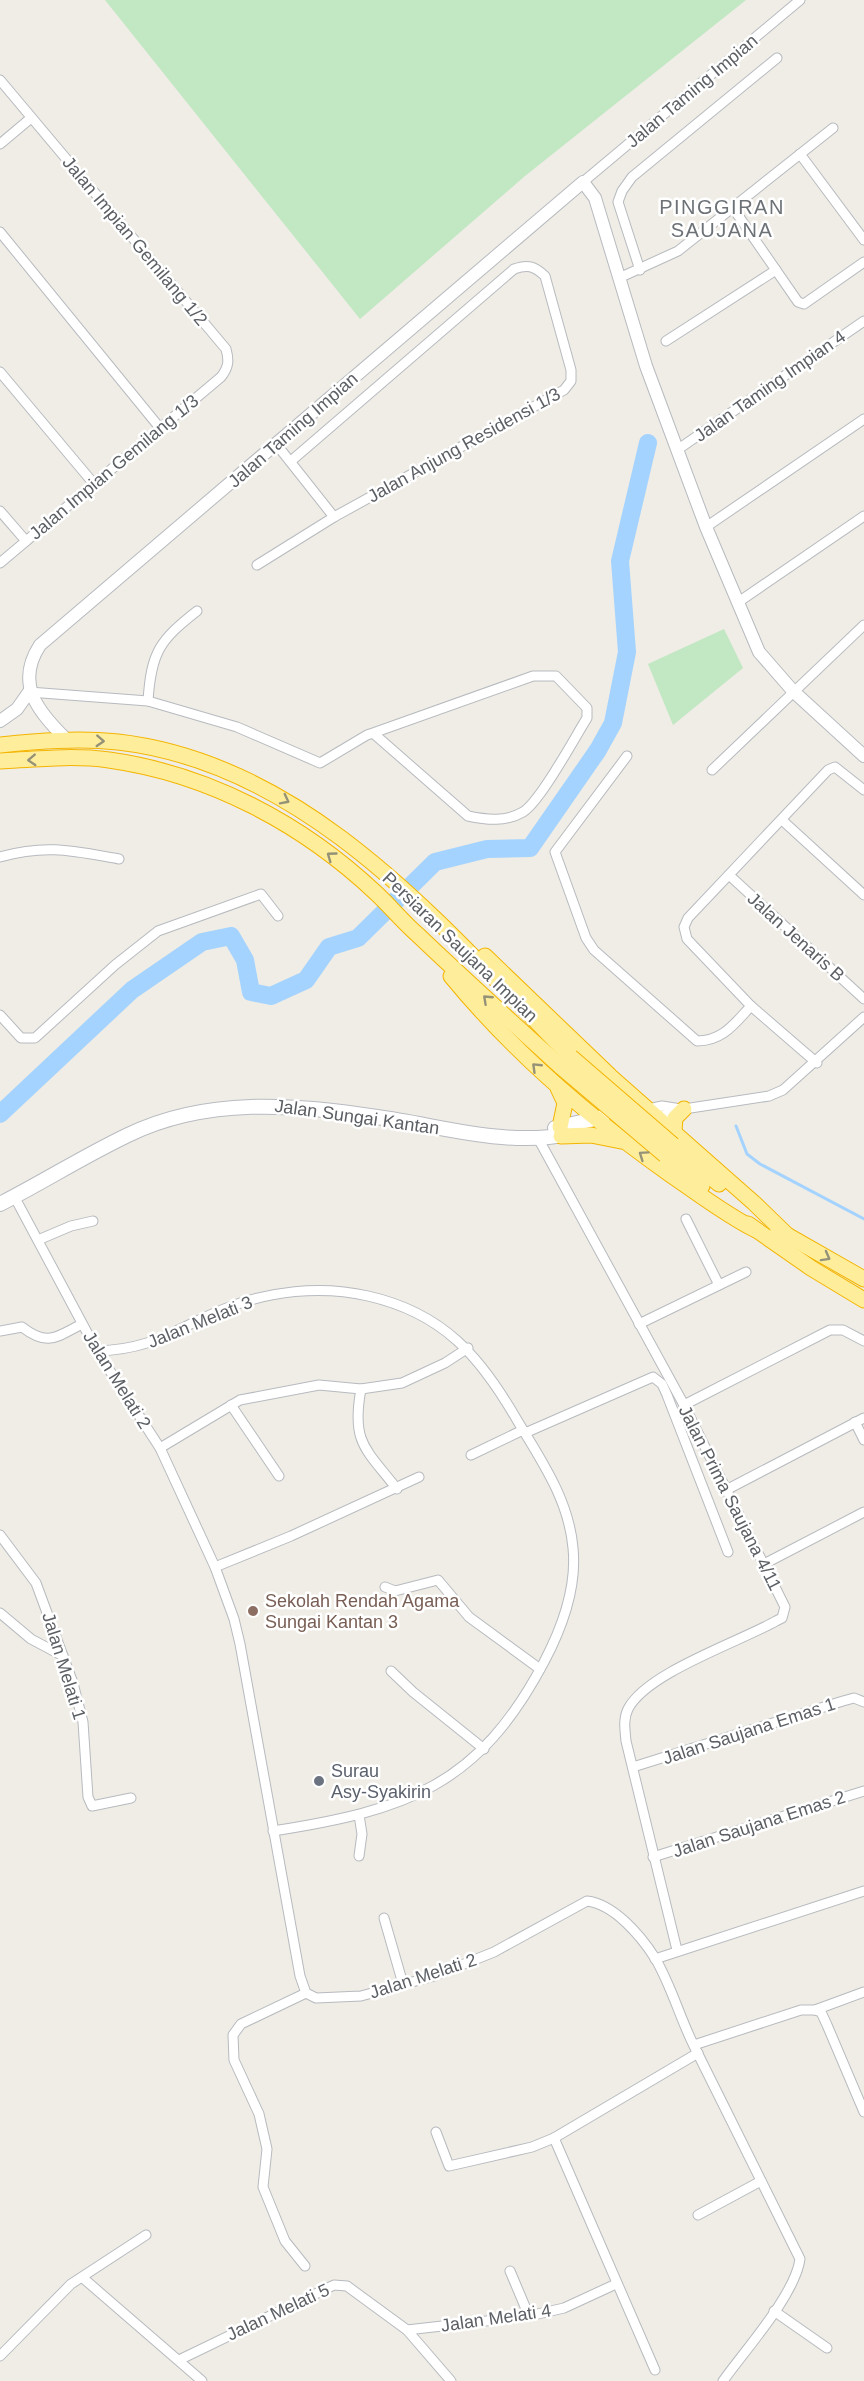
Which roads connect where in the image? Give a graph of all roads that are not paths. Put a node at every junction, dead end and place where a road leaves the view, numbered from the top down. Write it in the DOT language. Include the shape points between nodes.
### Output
graph roads {
  1 [pos="800,0"];
  2 [pos="777,58"];
  3 [pos="0,80"];
  4 [pos="31,118"];
  5 [pos="833,128"];
  6 [pos="0,144"];
  7 [pos="801,154"];
  8 [pos="583,182"];
  9 [pos="733,208"];
  10 [pos="0,232"];
  11 [pos="864,240"];
  12 [pos="864,262"];
  13 [pos="640,270"];
  14 [pos="776,270"];
  15 [pos="619,278"];
  16 [pos="864,321"];
  17 [pos="666,341"];
  18 [pos="227,369"];
  19 [pos="0,372"];
  20 [pos="864,419"];
  21 [pos="160,428"];
  22 [pos="277,445"];
  23 [pos="677,450"];
  24 [pos="291,461"];
  25 [pos="94,484"];
  26 [pos="0,511"];
  27 [pos="864,516"];
  28 [pos="334,518"];
  29 [pos="705,527"];
  30 [pos="26,541"];
  31 [pos="0,563"];
  32 [pos="256,565"];
  33 [pos="737,603"];
  34 [pos="197,611"];
  35 [pos="864,625"];
  36 [pos="793,691"];
  37 [pos="29,692"];
  38 [pos="148,701"];
  39 [pos="0,721"];
  40 [pos="373,733"];
  41 [pos="66,739"];
  42 [pos="0,745"];
  43 [pos="627,756"];
  44 [pos="864,756"];
  45 [pos="0,761"];
  46 [pos="712,770"];
  47 [pos="864,790"];
  48 [pos="782,820"];
  49 [pos="0,857"];
  50 [pos="119,859"];
  51 [pos="729,875"];
  52 [pos="864,895"];
  53 [pos="421,900"];
  54 [pos="278,916"];
  55 [pos="417,934"];
  56 [pos="864,999"];
  57 [pos="752,1006"];
  58 [pos="0,1015"];
  59 [pos="864,1017"];
  60 [pos="566,1062"];
  61 [pos="817,1062"];
  62 [pos="558,1088"];
  63 [pos="684,1109"];
  64 [pos="653,1113"];
  65 [pos="601,1123"];
  66 [pos="560,1132"];
  67 [pos="518,1138"];
  68 [pos="539,1140"];
  69 [pos="624,1142"];
  70 [pos="671,1144"];
  71 [pos="14,1196"];
  72 [pos="0,1203"];
  73 [pos="686,1219"];
  74 [pos="93,1221"];
  75 [pos="756,1230"];
  76 [pos="38,1240"];
  77 [pos="746,1272"];
  78 [pos="864,1279"];
  79 [pos="719,1285"];
  80 [pos="864,1300"];
  81 [pos="82,1324"];
  82 [pos="639,1324"];
  83 [pos="0,1331"];
  84 [pos="864,1341"];
  85 [pos="468,1348"];
  86 [pos="97,1351"];
  87 [pos="360,1389"];
  88 [pos="231,1405"];
  89 [pos="684,1405"];
  90 [pos="859,1420"];
  91 [pos="524,1431"];
  92 [pos="864,1440"];
  93 [pos="159,1448"];
  94 [pos="471,1455"];
  95 [pos="279,1476"];
  96 [pos="419,1477"];
  97 [pos="397,1489"];
  98 [pos="726,1490"];
  99 [pos="864,1512"];
  100 [pos="0,1535"];
  101 [pos="728,1552"];
  102 [pos="764,1564"];
  103 [pos="214,1567"];
  104 [pos="385,1587"];
  105 [pos="0,1613"];
  106 [pos="63,1656"];
  107 [pos="540,1669"];
  108 [pos="391,1671"];
  109 [pos="864,1702"];
  110 [pos="484,1749"];
  111 [pos="633,1767"];
  112 [pos="864,1791"];
  113 [pos="131,1798"];
  114 [pos="359,1815"];
  115 [pos="273,1831"];
  116 [pos="358,1856"];
  117 [pos="653,1857"];
  118 [pos="864,1891"];
  119 [pos="384,1917"];
  120 [pos="677,1950"];
  121 [pos="655,1959"];
  122 [pos="403,1984"];
  123 [pos="864,1992"];
  124 [pos="306,1993"];
  125 [pos="815,2010"];
  126 [pos="696,2049"];
  127 [pos="864,2112"];
  128 [pos="436,2132"];
  129 [pos="554,2138"];
  130 [pos="761,2181"];
  131 [pos="698,2215"];
  132 [pos="146,2235"];
  133 [pos="305,2266"];
  134 [pos="510,2271"];
  135 [pos="83,2278"];
  136 [pos="616,2284"];
  137 [pos="774,2311"];
  138 [pos="529,2316"];
  139 [pos="407,2330"];
  140 [pos="827,2348"];
  141 [pos="0,2356"];
  142 [pos="179,2360"];
  143 [pos="655,2370"];
  144 [pos="202,2381"];
  145 [pos="451,2381"];
  146 [pos="723,2381"];
  1 -- 8 [label="street, Jalan Taming Impian"];
  2 -- 13 [label="street" via="632,177 622,191 618,202"];
  3 -- 4 [label="street, Jalan Impian Gemilang 1/2"];
  4 -- 6 [label="street"];
  4 -- 18 [label="street, Jalan Impian Gemilang 1/2" via="226,349"];
  5 -- 7 [label="street"];
  7 -- 9 [label="street"];
  7 -- 11 [label="street"];
  8 -- 15 [label="street" via="595,198"];
  8 -- 22 [label="street, Jalan Taming Impian"];
  9 -- 13 [label="street" via="678,251"];
  9 -- 14 [label="street"];
  10 -- 21 [label="street"];
  12 -- 14 [label="street" via="804,303 798,302"];
  13 -- 15 [label="street"];
  14 -- 17 [label="street"];
  15 -- 23 [label="street"];
  16 -- 23 [label="street, Jalan Taming Impian 4"];
  18 -- 21 [label="street, Jalan Impian Gemilang 1/3"];
  19 -- 25 [label="street"];
  20 -- 29 [label="street"];
  21 -- 25 [label="street, Jalan Impian Gemilang 1/3"];
  22 -- 24 [label="street"];
  22 -- 37 [label="street, Jalan Taming Impian" via="40,645 29,670"];
  23 -- 29 [label="street"];
  24 -- 28 [label="street"];
  24 -- 28 [label="street, Jalan Anjung Residensi 1/3" via="514,269 524,265 536,267 545,276 571,370 571,381 564,390"];
  25 -- 30 [label="street, Jalan Impian Gemilang 1/3"];
  26 -- 30 [label="street"];
  27 -- 33 [label="street"];
  28 -- 32 [label="street, Jalan Anjung Residensi 1/3"];
  29 -- 33 [label="street"];
  30 -- 31 [label="street, Jalan Impian Gemilang 1/3"];
  33 -- 36 [label="street" via="759,652"];
  34 -- 38 [label="street" via="170,632 160,646"];
  35 -- 36 [label="street"];
  36 -- 44 [label="street"];
  36 -- 46 [label="street"];
  37 -- 38 [label="street"];
  37 -- 39 [label="street" via="17,709"];
  37 -- 41 [label="street"];
  38 -- 40 [label="street" via="237,727 315,762"];
  40 -- 40 [label="street" via="468,816 504,819 530,807 587,718 587,708 556,676 533,676"];
  41 -- 42 [label="highway, Persiaran Saujana Impian"];
  41 -- 53 [label="highway, Persiaran Saujana Impian, one-way" via="119,742 224,771 291,802"];
  43 -- 57 [label="street" via="555,852 586,938 594,950 697,1041 720,1038"];
  55 -- 45 [label="highway, Persiaran Saujana Impian, one-way" via="376,893 292,828 197,781 107,760"];
  47 -- 48 [label="street" via="835,767"];
  48 -- 51 [label="street"];
  48 -- 52 [label="street"];
  49 -- 50 [label="street" via="59,848"];
  51 -- 56 [label="street, Jalan Jenaris B"];
  51 -- 57 [label="street" via="684,927 687,939"];
  53 -- 60 [label="highway, Persiaran Saujana Impian"];
  53 -- 64 [label="highway"];
  54 -- 58 [label="street" via="261,894 158,932 115,965 35,1038 21,1038"];
  60 -- 55 [label="highway, Persiaran Saujana Impian, one-way"];
  62 -- 55 [label="highway, one-way" via="483,1016"];
  57 -- 61 [label="street"];
  59 -- 61 [label="street"];
  60 -- 70 [label="highway, Persiaran Saujana Impian, bridge"];
  61 -- 63 [label="street" via="794,1083 769,1096"];
  62 -- 65 [label="highway"];
  62 -- 66 [label="highway" via="565,1103"];
  63 -- 64 [label="street"];
  63 -- 70 [label="highway" via="675,1118"];
  64 -- 65 [label="main road, Jalan Sungai Kantan"];
  64 -- 70 [label="highway"];
  65 -- 66 [label="main road, Jalan Sungai Kantan"];
  65 -- 69 [label="highway"];
  66 -- 67 [label="main road, Jalan Sungai Kantan"];
  66 -- 68 [label="main road, Jalan Sungai Kantan"];
  66 -- 69 [label="highway"];
  67 -- 68 [label="main road, Jalan Sungai Kantan"];
  67 -- 71 [label="main road, Jalan Sungai Kantan" via="288,1105 234,1107 179,1117 129,1134"];
  68 -- 82 [label="street, Jalan Prima Saujana 4/11"];
  75 -- 69 [label="highway, one-way" via="735,1220"];
  70 -- 75 [label="highway, Persiaran Saujana Impian"];
  70 -- 78 [label="highway, Persiaran Saujana Impian, one-way" via="751,1212"];
  71 -- 72 [label="main road, Jalan Sungai Kantan"];
  71 -- 76 [label="street, Jalan Melati 2"];
  73 -- 79 [label="street"];
  74 -- 76 [label="street"];
  75 -- 80 [label="highway, Persiaran Saujana Impian"];
  76 -- 81 [label="street, Jalan Melati 2"];
  77 -- 79 [label="street"];
  79 -- 82 [label="street"];
  81 -- 83 [label="street" via="48,1340 31,1335 22,1327"];
  81 -- 86 [label="street, Jalan Melati 2"];
  82 -- 89 [label="street, Jalan Prima Saujana 4/11"];
  84 -- 89 [label="street" via="843,1330 830,1330"];
  85 -- 86 [label="street, Jalan Melati 3" via="417,1312 397,1304 341,1291 300,1291 222,1310 149,1344"];
  85 -- 87 [label="street" via="446,1364 402,1383"];
  85 -- 91 [label="street, Jalan Melati 3" via="500,1390"];
  86 -- 93 [label="street, Jalan Melati 2"];
  87 -- 88 [label="street" via="319,1385"];
  87 -- 97 [label="street" via="356,1416 359,1435"];
  88 -- 93 [label="street"];
  88 -- 95 [label="street"];
  89 -- 98 [label="street, Jalan Prima Saujana 4/11"];
  90 -- 92 [label="street"];
  90 -- 98 [label="street"];
  91 -- 94 [label="street"];
  91 -- 101 [label="street" via="653,1377 667,1395"];
  91 -- 107 [label="street, Jalan Melati 3" via="560,1494 573,1548 571,1595"];
  93 -- 103 [label="street, Jalan Melati 2"];
  96 -- 97 [label="street"];
  97 -- 103 [label="street"];
  98 -- 102 [label="street, Jalan Prima Saujana 4/11"];
  99 -- 102 [label="street"];
  100 -- 106 [label="street, Jalan Melati 1" via="36,1583"];
  102 -- 111 [label="street, Jalan Prima Saujana 4/11" via="785,1607 782,1618 665,1676 634,1699 624,1725"];
  103 -- 115 [label="street, Jalan Melati 2" via="240,1644"];
  104 -- 107 [label="street" via="395,1592 438,1580 469,1617"];
  105 -- 106 [label="street" via="31,1639"];
  106 -- 113 [label="street, Jalan Melati 1" via="83,1722 88,1797 92,1806"];
  107 -- 110 [label="street, Jalan Melati 3" via="516,1711"];
  108 -- 110 [label="street"];
  109 -- 111 [label="street, Jalan Saujana Emas 1" via="854,1698 843,1701"];
  110 -- 114 [label="street, Jalan Melati 3" via="431,1787"];
  111 -- 117 [label="street, Jalan Prima Saujana 4/11"];
  112 -- 117 [label="street, Jalan Saujana Emas 2"];
  114 -- 115 [label="street, Jalan Melati 3"];
  114 -- 116 [label="street" via="362,1834"];
  115 -- 124 [label="street, Jalan Melati 2"];
  117 -- 120 [label="street, Jalan Prima Saujana 4/11"];
  118 -- 120 [label="street"];
  119 -- 122 [label="street"];
  120 -- 121 [label="street"];
  121 -- 122 [label="street, Jalan Melati 2" via="616,1914 587,1900 494,1952"];
  121 -- 126 [label="street, Jalan Melati 2"];
  122 -- 124 [label="street, Jalan Melati 2" via="360,1996 316,1998"];
  123 -- 125 [label="street"];
  124 -- 133 [label="street" via="241,2024 233,2036 234,2060 259,2114 267,2149 263,2187 285,2241"];
  125 -- 126 [label="street" via="801,2010"];
  125 -- 127 [label="street" via="820,2012 849,2070"];
  126 -- 129 [label="street"];
  126 -- 130 [label="street, Jalan Melati 2"];
  128 -- 129 [label="street" via="449,2166 532,2147"];
  129 -- 136 [label="street"];
  130 -- 131 [label="street"];
  130 -- 137 [label="street, Jalan Melati 2" via="800,2259 798,2272"];
  132 -- 135 [label="street"];
  134 -- 138 [label="street"];
  135 -- 141 [label="street" via="71,2284"];
  135 -- 142 [label="street"];
  136 -- 138 [label="street, Jalan Melati 4" via="564,2308"];
  136 -- 143 [label="street"];
  137 -- 140 [label="street"];
  137 -- 146 [label="street"];
  138 -- 139 [label="street, Jalan Melati 4"];
  139 -- 142 [label="street, Jalan Melati 5" via="347,2286 334,2285"];
  139 -- 145 [label="street, Jalan Melati 5"];
  142 -- 144 [label="street"];
}
